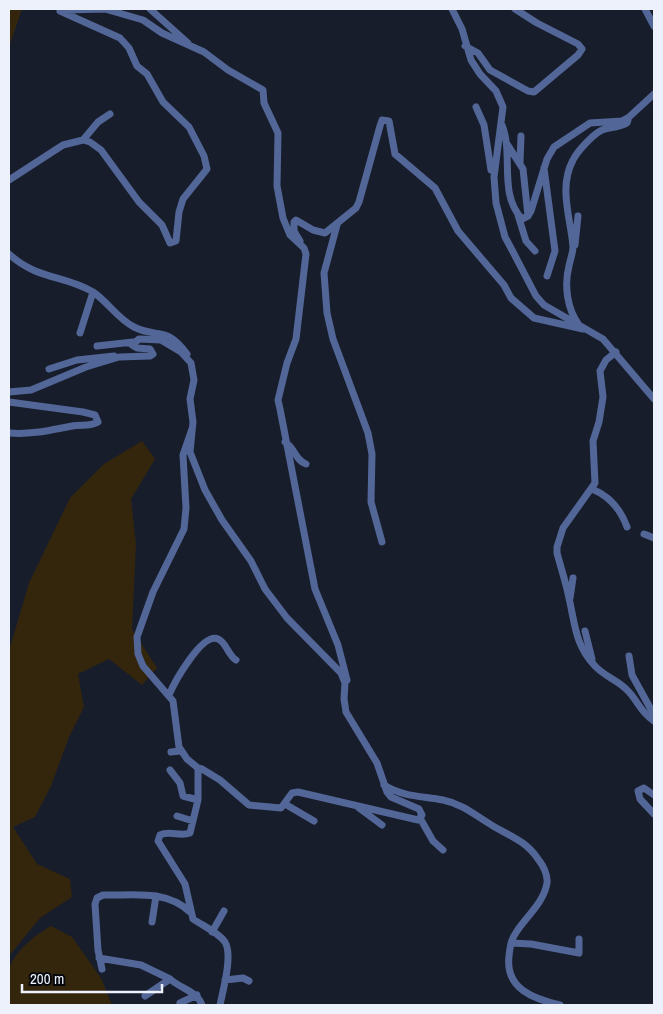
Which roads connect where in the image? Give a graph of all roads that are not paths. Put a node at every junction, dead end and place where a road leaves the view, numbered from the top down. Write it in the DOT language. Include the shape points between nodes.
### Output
graph roads {
  1 [pos="150,9"];
  2 [pos="452,9"];
  3 [pos="515,9"];
  4 [pos="645,9"];
  5 [pos="654,26"];
  6 [pos="192,46"];
  7 [pos="465,46"];
  8 [pos="654,94"];
  9 [pos="476,107"];
  10 [pos="110,114"];
  11 [pos="628,118"];
  12 [pos="501,124"];
  13 [pos="521,136"];
  14 [pos="83,140"];
  15 [pos="506,141"];
  16 [pos="520,164"];
  17 [pos="544,168"];
  18 [pos="494,177"];
  19 [pos="9,180"];
  20 [pos="518,214"];
  21 [pos="528,216"];
  22 [pos="578,216"];
  23 [pos="337,225"];
  24 [pos="304,248"];
  25 [pos="573,249"];
  26 [pos="535,251"];
  27 [pos="9,254"];
  28 [pos="547,276"];
  29 [pos="93,292"];
  30 [pos="583,329"];
  31 [pos="80,333"];
  32 [pos="133,342"];
  33 [pos="97,346"];
  34 [pos="616,352"];
  35 [pos="119,357"];
  36 [pos="191,363"];
  37 [pos="49,369"];
  38 [pos="9,392"];
  39 [pos="654,399"];
  40 [pos="9,402"];
  41 [pos="192,429"];
  42 [pos="9,433"];
  43 [pos="285,442"];
  44 [pos="306,464"];
  45 [pos="592,490"];
  46 [pos="627,527"];
  47 [pos="644,534"];
  48 [pos="654,538"];
  49 [pos="382,542"];
  50 [pos="573,578"];
  51 [pos="570,598"];
  52 [pos="585,631"];
  53 [pos="629,656"];
  54 [pos="236,660"];
  55 [pos="593,664"];
  56 [pos="345,686"];
  57 [pos="169,695"];
  58 [pos="654,716"];
  59 [pos="654,721"];
  60 [pos="180,751"];
  61 [pos="170,752"];
  62 [pos="198,768"];
  63 [pos="170,770"];
  64 [pos="384,785"];
  65 [pos="654,795"];
  66 [pos="198,800"];
  67 [pos="350,803"];
  68 [pos="285,804"];
  69 [pos="654,814"];
  70 [pos="177,816"];
  71 [pos="420,818"];
  72 [pos="193,821"];
  73 [pos="314,821"];
  74 [pos="382,825"];
  75 [pos="442,850"];
  76 [pos="156,896"];
  77 [pos="190,912"];
  78 [pos="224,912"];
  79 [pos="152,922"];
  80 [pos="212,932"];
  81 [pos="579,939"];
  82 [pos="511,943"];
  83 [pos="100,958"];
  84 [pos="102,969"];
  85 [pos="170,979"];
  86 [pos="225,980"];
  87 [pos="249,981"];
  88 [pos="197,995"];
  89 [pos="145,996"];
  90 [pos="180,1003"];
  91 [pos="202,1005"];
  92 [pos="220,1005"];
  93 [pos="560,1005"];
  1 -- 6 [label="street"];
  2 -- 7 [label="street" via="462,29"];
  3 -- 7 [label="street" via="582,49 534,92 490,70 478,53"];
  4 -- 5 [label="street"];
  6 -- 14 [label="street" via="130,15 105,9 60,11 120,38 163,102 189,127 204,156 207,169 183,199 176,241 170,243 162,225 139,202 101,150"];
  6 -- 24 [label="street" via="263,90 264,103 278,133 277,186 284,218 290,235"];
  7 -- 12 [label="street" via="480,74 501,100"];
  8 -- 11 [label="street"];
  9 -- 18 [label="street" via="484,125"];
  10 -- 14 [label="street" via="98,122"];
  11 -- 17 [label="street" via="584,126 554,148"];
  11 -- 25 [label="street" via="627,124 598,132 573,159 566,191"];
  12 -- 15 [label="street"];
  12 -- 18 [label="street"];
  13 -- 16 [label="street"];
  14 -- 19 [label="street" via="63,145"];
  15 -- 16 [label="street"];
  15 -- 20 [label="street" via="507,177"];
  16 -- 21 [label="street" via="525,176"];
  17 -- 21 [label="street"];
  17 -- 28 [label="street" via="554,251"];
  18 -- 30 [label="street" via="496,203 505,237 536,296 544,305"];
  20 -- 21 [label="street" via="522,219"];
  20 -- 26 [label="street" via="526,241"];
  22 -- 25 [label="street"];
  23 -- 24 [label="street" via="319,233 296,220 294,231"];
  23 -- 30 [label="street" via="356,208 382,120 389,121 396,154 435,188 463,238 504,285 510,298 534,318"];
  23 -- 49 [label="street" via="324,272 328,313 333,339 368,433 372,454 371,502"];
  24 -- 43 [label="street" via="306,254 296,340 278,400"];
  25 -- 30 [label="street" via="567,294 575,319"];
  27 -- 29 [label="street" via="19,264 37,273"];
  29 -- 31 [label="street"];
  29 -- 36 [label="street" via="133,326 166,334 181,345"];
  30 -- 34 [label="street" via="604,339"];
  32 -- 33 [label="street"];
  32 -- 35 [label="street" via="134,347 150,348 153,354"];
  32 -- 36 [label="street" via="139,339 160,340 181,352"];
  34 -- 39 [label="street"];
  34 -- 45 [label="street" via="600,371 603,397 593,441 596,477"];
  35 -- 37 [label="street" via="87,358"];
  35 -- 38 [label="street" via="31,390"];
  36 -- 41 [label="street" via="194,380 190,399"];
  40 -- 42 [label="street" via="83,412 95,415 98,422 92,426 74,425 48,432"];
  41 -- 56 [label="street" via="190,452 220,517 251,561 270,596 341,674"];
  41 -- 57 [label="street" via="184,455 184,529 153,592 138,637 141,663"];
  43 -- 44 [label="street" via="300,462"];
  43 -- 56 [label="street" via="315,589 338,644 346,672"];
  45 -- 46 [label="street" via="614,505"];
  45 -- 51 [label="street" via="563,528 557,547"];
  47 -- 48 [label="street"];
  50 -- 51 [label="street"];
  51 -- 55 [label="street" via="575,632"];
  52 -- 55 [label="street"];
  53 -- 58 [label="street" via="632,675"];
  54 -- 57 [label="street" via="222,641 209,639 200,645 175,680"];
  55 -- 59 [label="street" via="626,689 640,710"];
  56 -- 64 [label="street" via="346,712 377,763"];
  57 -- 60 [label="street" via="174,704"];
  60 -- 61 [label="street"];
  60 -- 62 [label="street"];
  62 -- 66 [label="street"];
  62 -- 68 [label="street" via="220,780 249,805 277,809"];
  63 -- 66 [label="street" via="180,783 183,796"];
  64 -- 71 [label="street" via="391,797 419,809"];
  64 -- 82 [label="street" via="409,795 444,800 468,808 519,839 536,856 545,871 547,885"];
  65 -- 69 [label="street" via="644,788 638,791 640,799"];
  66 -- 72 [label="street"];
  67 -- 68 [label="street" via="295,792"];
  67 -- 71 [label="street" via="411,820"];
  67 -- 74 [label="street"];
  68 -- 73 [label="street"];
  70 -- 72 [label="street"];
  71 -- 75 [label="street" via="433,842"];
  72 -- 77 [label="street" via="190,833 166,832 158,841 185,884"];
  76 -- 77 [label="street" via="180,904"];
  76 -- 79 [label="street"];
  76 -- 83 [label="street" via="103,895 97,898"];
  77 -- 80 [label="street" via="193,919"];
  78 -- 80 [label="street"];
  80 -- 86 [label="street" via="226,944 229,957"];
  81 -- 82 [label="street" via="579,953"];
  82 -- 93 [label="street" via="508,968 513,980 533,998"];
  83 -- 84 [label="street"];
  83 -- 85 [label="street" via="141,965"];
  85 -- 88 [label="street"];
  85 -- 89 [label="street"];
  86 -- 87 [label="street" via="243,978"];
  86 -- 92 [label="street"];
  88 -- 90 [label="street"];
  88 -- 91 [label="street"];
}
